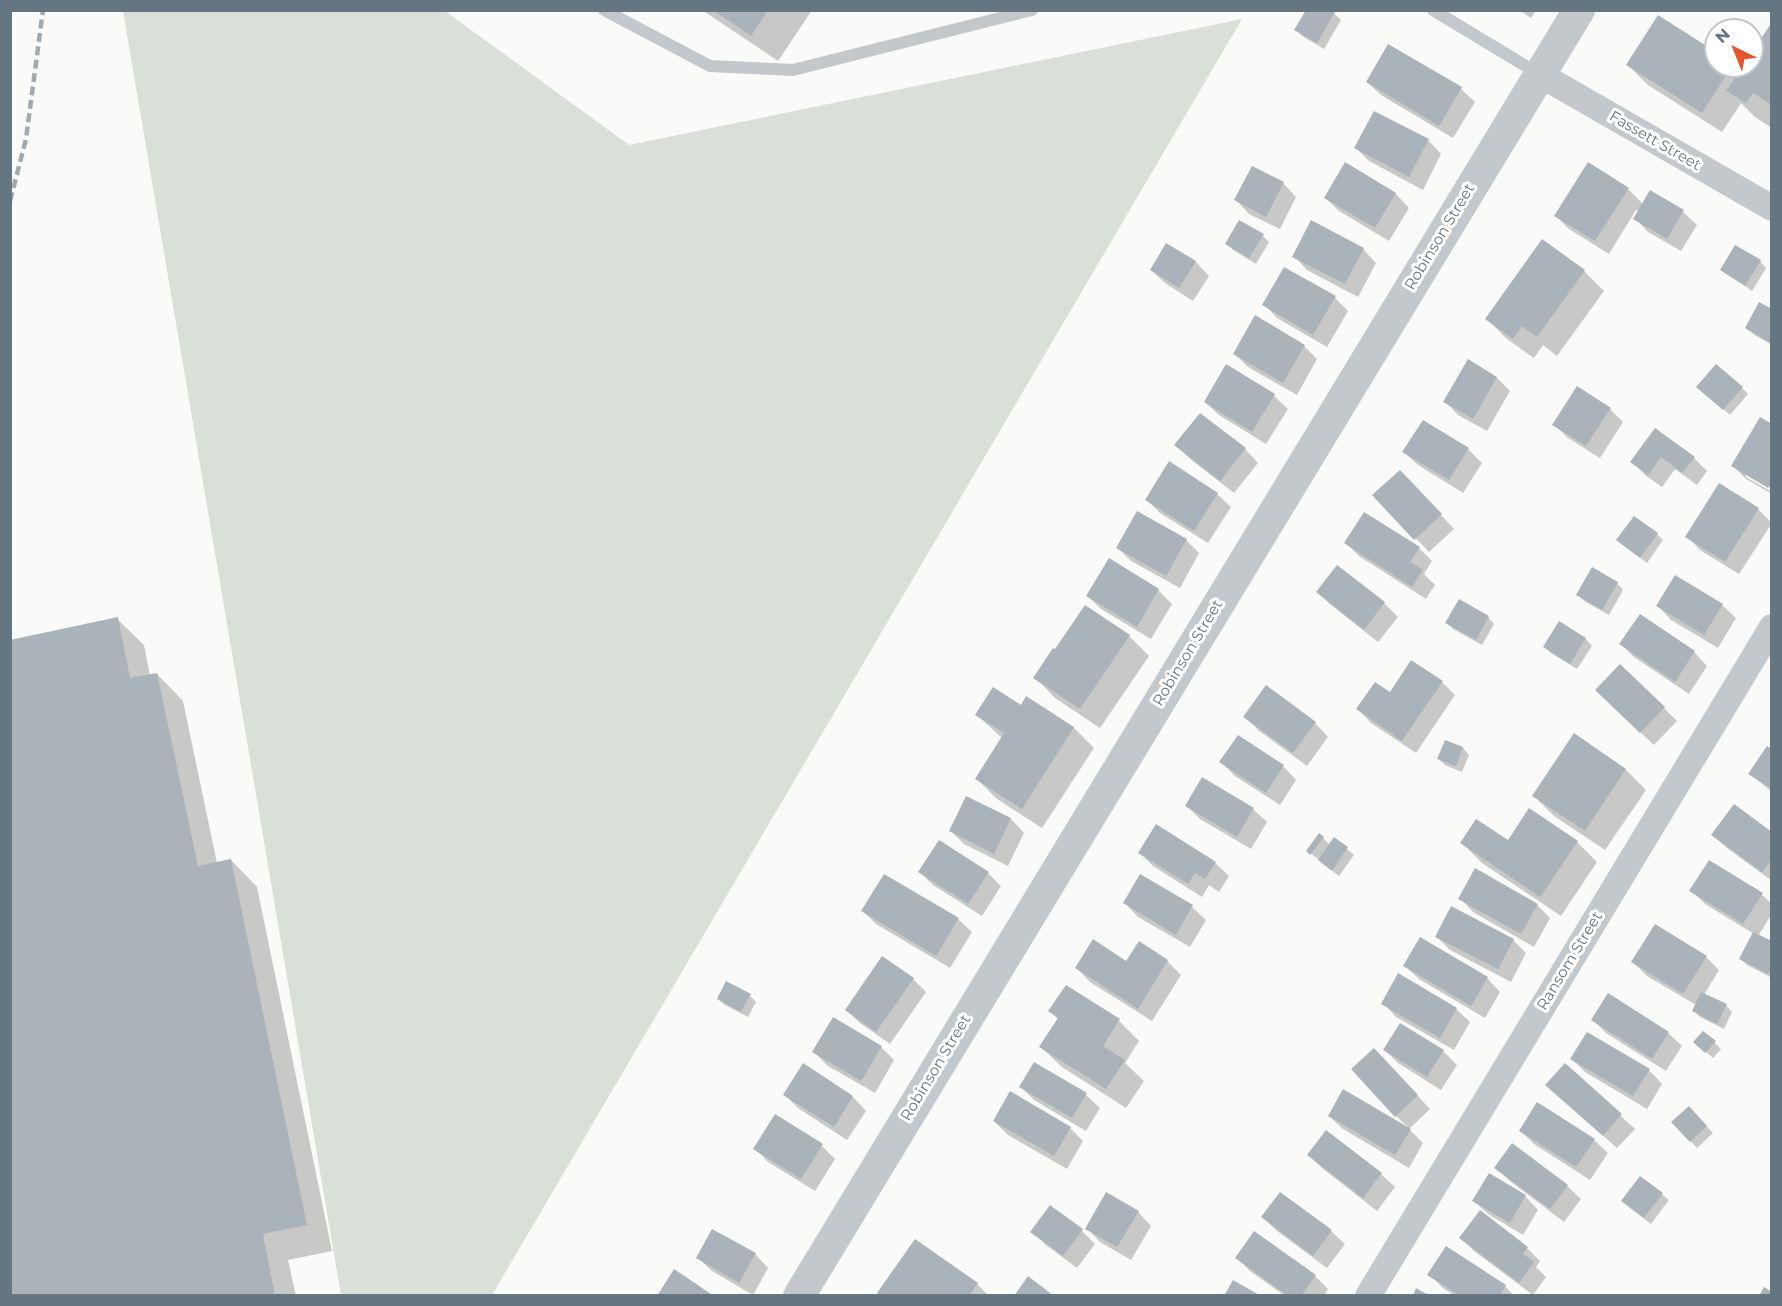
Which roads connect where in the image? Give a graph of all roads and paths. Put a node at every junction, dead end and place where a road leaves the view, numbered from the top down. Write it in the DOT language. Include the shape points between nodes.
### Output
graph roads {
  1 [pos="604,10"];
  2 [pos="1032,10"];
  3 [pos="1433,10"];
  4 [pos="1579,10"];
  5 [pos="1539,74"];
  6 [pos="1772,208"];
  7 [pos="1772,627"];
  8 [pos="799,1296"];
  9 [pos="1368,1296"];
  1 -- 2 [label="lane" via="710,66 793,70"];
  3 -- 5 [label="lane"];
  4 -- 5 [label="street, Robinson Street"];
  5 -- 6 [label="street, Fassett Street"];
  5 -- 8 [label="street, Robinson Street"];
  7 -- 9 [label="street, Ransom Street"];
}
